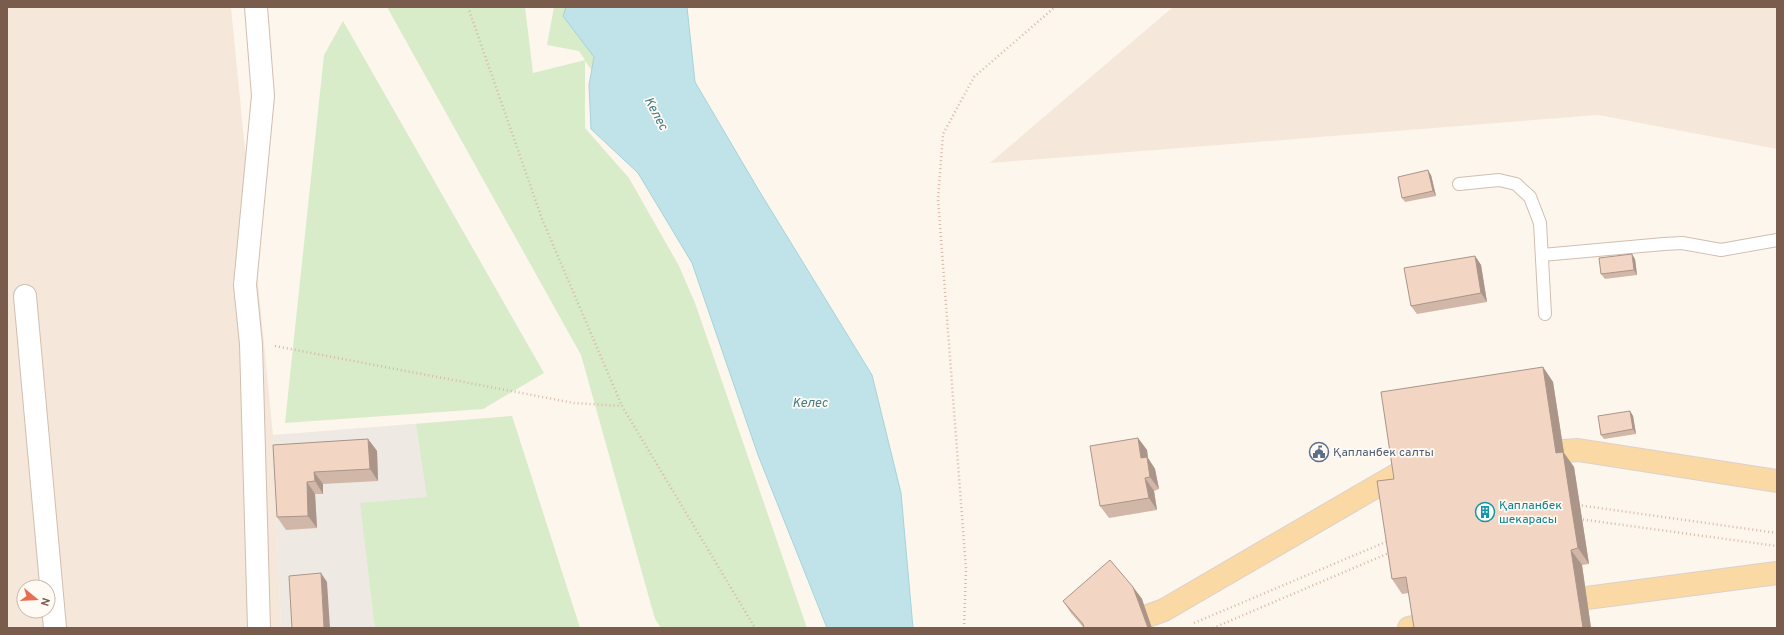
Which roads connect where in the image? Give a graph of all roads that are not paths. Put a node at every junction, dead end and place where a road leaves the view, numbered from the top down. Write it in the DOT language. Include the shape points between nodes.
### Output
graph roads {
  1 [pos="256,7"];
  2 [pos="1459,184"];
  3 [pos="1777,240"];
  4 [pos="1542,255"];
  5 [pos="25,296"];
  6 [pos="1545,314"];
  7 [pos="1515,455"];
  8 [pos="1440,467"];
  9 [pos="1777,481"];
  10 [pos="1777,572"];
  11 [pos="1539,605"];
  12 [pos="1460,617"];
  13 [pos="55,628"];
  14 [pos="259,628"];
  15 [pos="1115,628"];
  16 [pos="1409,628"];
  1 -- 14 [label="street" via="263,96 245,286 251,344"];
  2 -- 4 [label="lane" via="1499,180 1516,184 1530,197 1540,223"];
  3 -- 4 [label="lane" via="1721,250 1664,244"];
  4 -- 6 [label="lane"];
  5 -- 13 [label="street"];
  7 -- 9 [label="main road" via="1578,450"];
  8 -- 15 [label="main road" via="1396,475 1164,610"];
  10 -- 11 [label="main road"];
  12 -- 16 [label="main road"];
}
